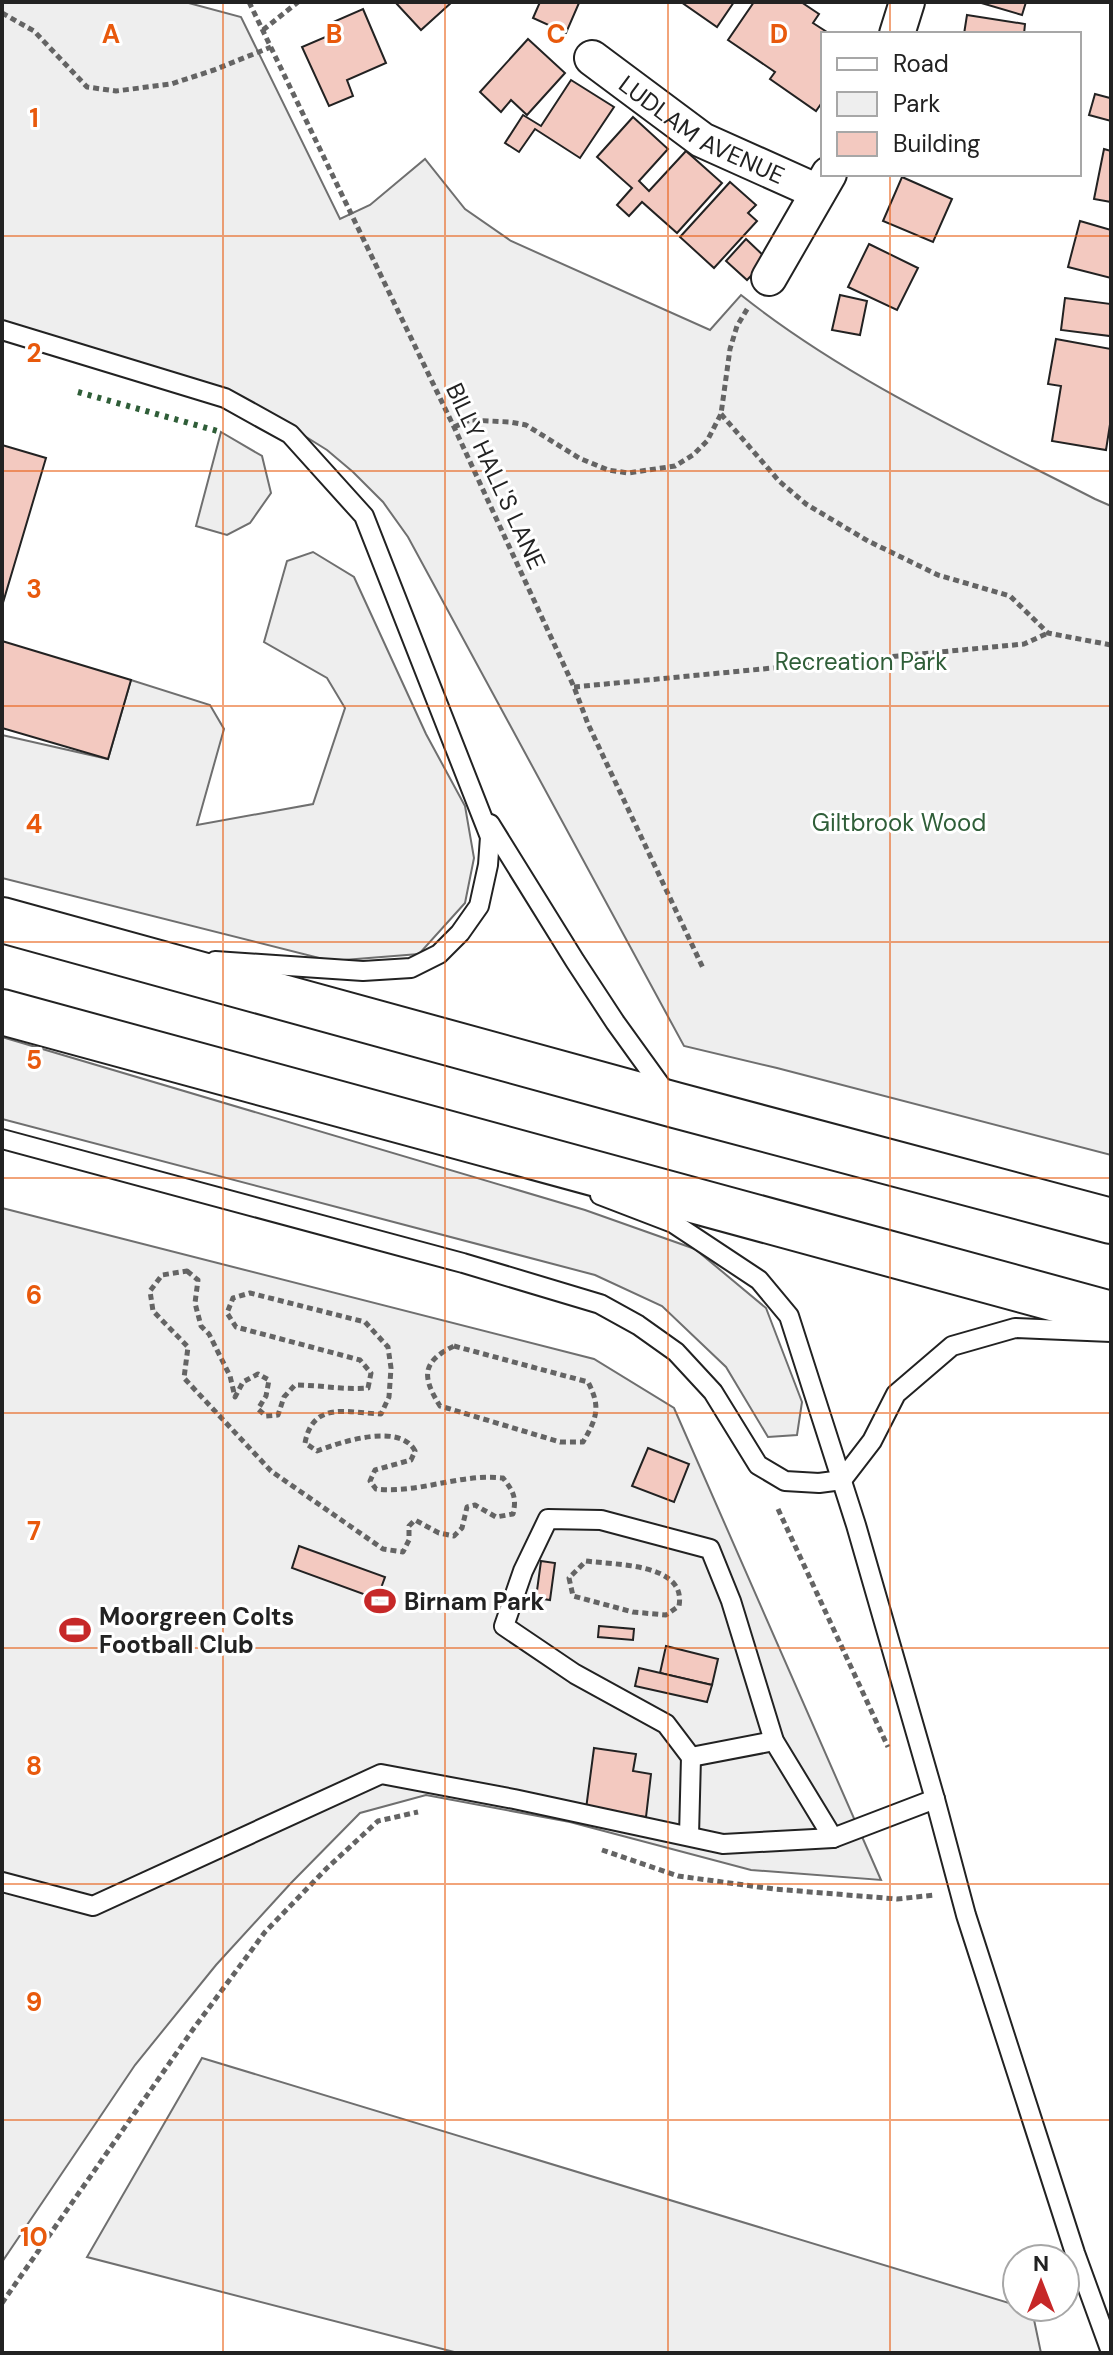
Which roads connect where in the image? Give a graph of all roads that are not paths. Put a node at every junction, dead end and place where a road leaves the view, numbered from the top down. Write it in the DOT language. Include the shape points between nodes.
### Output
graph roads {
  1 [pos="907,2"];
  2 [pos="898,32"];
  3 [pos="592,58"];
  4 [pos="823,183"];
  5 [pos="760,290"];
  6 [pos="2,330"];
  7 [pos="478,805"];
  8 [pos="2,920"];
  9 [pos="133,955"];
  10 [pos="2,1012"];
  11 [pos="675,1105"];
  12 [pos="2,1139"];
  13 [pos="477,1140"];
  14 [pos="1111,1221"];
  15 [pos="1111,1314"];
  16 [pos="1111,1332"];
  17 [pos="842,1480"];
  18 [pos="774,1741"];
  19 [pos="691,1757"];
  20 [pos="935,1799"];
  21 [pos="689,1836"];
  22 [pos="833,1838"];
  23 [pos="2,1882"];
  24 [pos="1111,2352"];
  1 -- 2 [label="street"];
  3 -- 4 [label="street, LUDLAM AVENUE" via="702,140"];
  4 -- 5 [label="street, LUDLAM AVENUE"];
  6 -- 7 [label="lane" via="225,398 290,434 364,516"];
  7 -- 9 [label="lane" via="490,837 479,906 439,954 411,968 363,971"];
  7 -- 11 [label="lane" via="615,1022"];
  8 -- 9 [label="highway"];
  9 -- 11 [label="highway"];
  10 -- 13 [label="highway"];
  11 -- 14 [label="highway"];
  12 -- 17 [label="lane" via="600,1304 676,1352 713,1392 758,1465 785,1481"];
  13 -- 15 [label="highway"];
  13 -- 17 [label="lane" via="673,1223 759,1280 789,1316"];
  16 -- 17 [label="lane" via="1015,1328 952,1346 896,1394 872,1441"];
  17 -- 20 [label="lane"];
  18 -- 19 [label="lane"];
  18 -- 19 [label="lane" via="710,1549 601,1520 548,1519 504,1626 575,1674 666,1724"];
  18 -- 22 [label="lane"];
  19 -- 21 [label="lane"];
  20 -- 22 [label="lane"];
  20 -- 24 [label="lane" via="960,1892"];
  21 -- 22 [label="lane" via="723,1844"];
  21 -- 23 [label="lane" via="381,1774 93,1906"];
}
